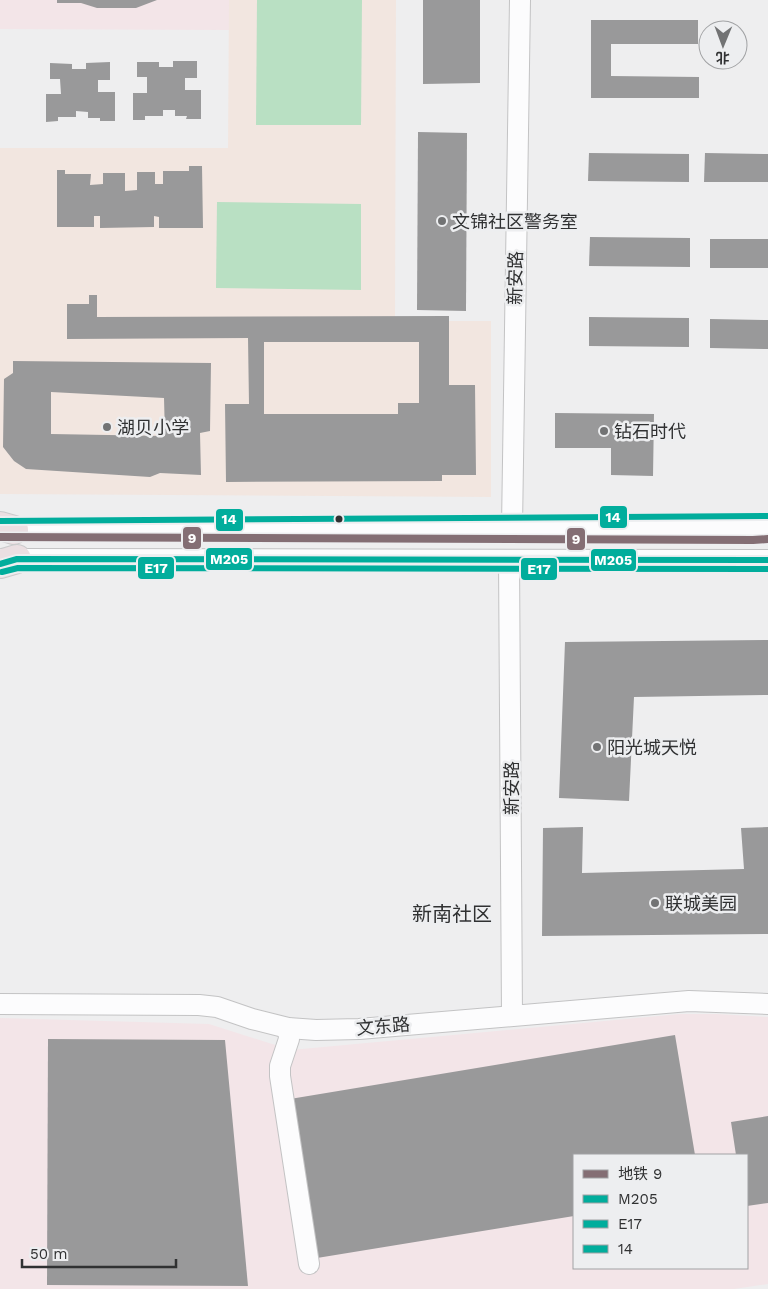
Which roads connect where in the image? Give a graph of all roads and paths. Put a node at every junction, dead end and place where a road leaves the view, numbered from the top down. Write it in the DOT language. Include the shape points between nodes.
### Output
graph roads {
  1 [pos="520,0"];
  2 [pos="768,525"];
  3 [pos="512,527"];
  4 [pos="4,528"];
  5 [pos="509,560"];
  6 [pos="768,560"];
  7 [pos="6,561"];
  8 [pos="0,1004"];
  9 [pos="768,1004"];
  10 [pos="512,1015"];
  11 [pos="288,1028"];
  12 [pos="309,1264"];
  1 -- 3 [label="street, 新安路"];
  2 -- 3 [label="street"];
  3 -- 4 [label="street"];
  5 -- 6 [label="street"];
  5 -- 7 [label="street"];
  5 -- 10 [label="street, 新安路"];
  8 -- 11 [label="street, 文东路" via="208,1006"];
  9 -- 10 [label="street, 文东路" via="689,1001"];
  10 -- 11 [label="street, 文东路" via="359,1029"];
  11 -- 12 [label="street" via="289,1039 280,1076"];
}
